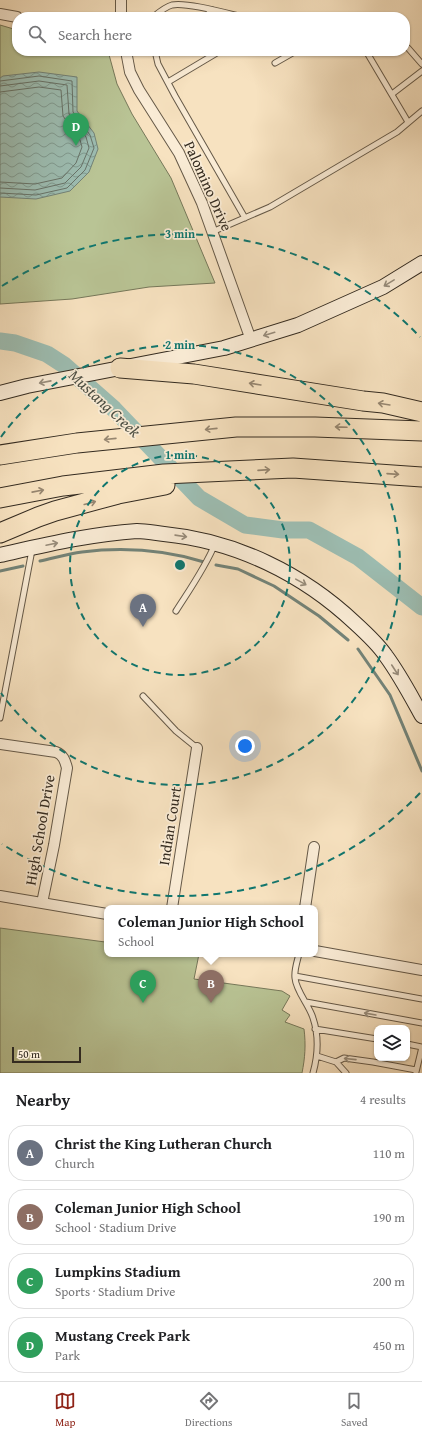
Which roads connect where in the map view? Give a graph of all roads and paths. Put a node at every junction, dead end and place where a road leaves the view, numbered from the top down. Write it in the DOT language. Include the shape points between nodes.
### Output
graph roads {
  1 [pos="121,0"];
  2 [pos="213,10"];
  3 [pos="121,12"];
  4 [pos="160,12"];
  5 [pos="210,12"];
  6 [pos="222,12"];
  7 [pos="0,14"];
  8 [pos="12,17"];
  9 [pos="410,50"];
  10 [pos="127,56"];
  11 [pos="156,56"];
  12 [pos="212,56"];
  13 [pos="288,56"];
  14 [pos="369,56"];
  15 [pos="276,63"];
  16 [pos="422,64"];
  17 [pos="422,71"];
  18 [pos="168,82"];
  19 [pos="392,94"];
  20 [pos="422,111"];
  21 [pos="408,122"];
  22 [pos="245,218"];
  23 [pos="212,232"];
  24 [pos="422,263"];
  25 [pos="251,340"];
  26 [pos="115,368"];
  27 [pos="0,393"];
  28 [pos="422,412"];
  29 [pos="422,431"];
  30 [pos="0,456"];
  31 [pos="422,477"];
  32 [pos="125,485"];
  33 [pos="0,498"];
  34 [pos="0,533"];
  35 [pos="215,543"];
  36 [pos="32,548"];
  37 [pos="0,555"];
  38 [pos="176,611"];
  39 [pos="143,696"];
  40 [pos="422,716"];
  41 [pos="0,718"];
  42 [pos="0,744"];
  43 [pos="197,748"];
  44 [pos="314,847"];
  45 [pos="0,896"];
  46 [pos="42,903"];
  47 [pos="172,905"];
  48 [pos="306,905"];
  49 [pos="104,913"];
  50 [pos="318,952"];
  51 [pos="298,957"];
  52 [pos="422,970"];
  53 [pos="295,976"];
  54 [pos="422,999"];
  55 [pos="306,1002"];
  56 [pos="422,1023"];
  57 [pos="315,1029"];
  58 [pos="374,1039"];
  59 [pos="410,1045"];
  60 [pos="422,1047"];
  61 [pos="317,1056"];
  62 [pos="336,1062"];
  63 [pos="416,1072"];
  64 [pos="313,1073"];
  65 [pos="346,1073"];
  1 -- 3 [label="street"];
  2 -- 4 [label="lane" via="171,5"];
  2 -- 5 [label="lane"];
  2 -- 6 [label="lane"];
  7 -- 8 [label="street"];
  9 -- 16 [label="lane"];
  10 -- 23 [label="street, Palomino Drive" via="130,72 139,90 179,153"];
  11 -- 18 [label="lane"];
  12 -- 18 [label="lane"];
  13 -- 15 [label="lane"];
  14 -- 19 [label="lane"];
  17 -- 19 [label="lane"];
  18 -- 22 [label="lane"];
  19 -- 21 [label="lane"];
  20 -- 21 [label="lane"];
  21 -- 22 [label="lane" via="397,132 270,207"];
  22 -- 23 [label="lane"];
  23 -- 25 [label="street, Palomino Drive"];
  24 -- 25 [label="main road, one-way" via="383,287 330,312"];
  25 -- 26 [label="main road" via="224,348"];
  26 -- 27 [label="main road, one-way"];
  28 -- 26 [label="highway, one-way" via="384,403 194,374"];
  29 -- 30 [label="highway, one-way" via="236,427 77,443"];
  32 -- 31 [label="highway, one-way" via="225,472 293,468"];
  33 -- 32 [label="highway, one-way" via="63,486"];
  34 -- 32 [label="highway, one-way"];
  36 -- 35 [label="main road, one-way" via="79,538 138,531"];
  35 -- 38 [label="lane" via="196,581"];
  35 -- 40 [label="main road, one-way" via="256,557 311,587 342,611 386,655"];
  36 -- 37 [label="main road"];
  36 -- 41 [label="lane"];
  39 -- 43 [label="lane" via="176,731"];
  42 -- 46 [label="street, High School Drive" via="56,752 65,760 67,768"];
  43 -- 47 [label="street, Indian Court"];
  44 -- 48 [label="street"];
  45 -- 46 [label="street"];
  46 -- 49 [label="street"];
  50 -- 52 [label="street"];
  51 -- 53 [label="lane"];
  53 -- 54 [label="lane"];
  53 -- 55 [label="lane" via="296,985"];
  56 -- 55 [label="lane, one-way"];
  55 -- 57 [label="lane"];
  57 -- 58 [label="lane"];
  57 -- 61 [label="lane" via="318,1039"];
  59 -- 60 [label="lane"];
  60 -- 63 [label="lane"];
  61 -- 62 [label="lane"];
  61 -- 64 [label="lane"];
  63 -- 62 [label="lane, one-way" via="344,1058"];
  62 -- 65 [label="lane"];
}
